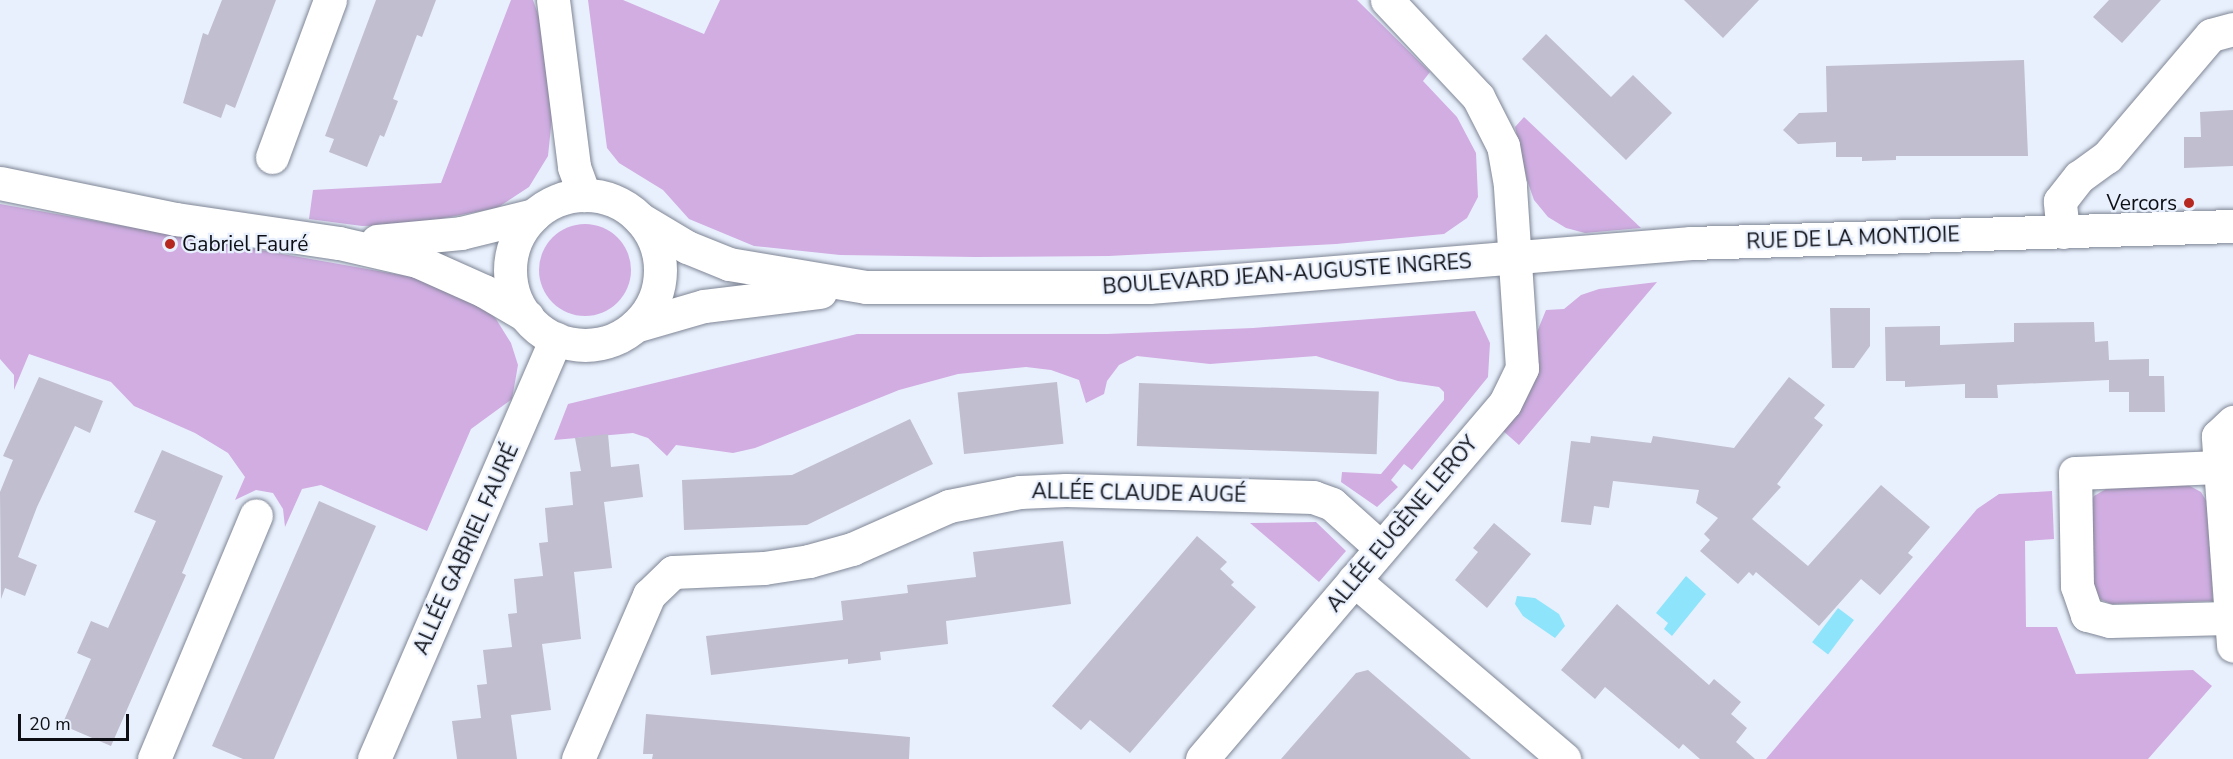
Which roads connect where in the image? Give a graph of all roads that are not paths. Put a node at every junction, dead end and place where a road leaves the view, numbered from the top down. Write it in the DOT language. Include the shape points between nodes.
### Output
graph roads {
  1 [pos="330,0"];
  2 [pos="553,0"];
  3 [pos="1387,0"];
  4 [pos="2233,29"];
  5 [pos="272,157"];
  6 [pos="0,183"];
  7 [pos="585,195"];
  8 [pos="534,215"];
  9 [pos="2062,216"];
  10 [pos="640,219"];
  11 [pos="2233,226"];
  12 [pos="339,243"];
  13 [pos="1644,248"];
  14 [pos="1515,259"];
  15 [pos="857,287"];
  16 [pos="527,316"];
  17 [pos="635,326"];
  18 [pos="556,339"];
  19 [pos="2233,422"];
  20 [pos="2220,467"];
  21 [pos="256,515"];
  22 [pos="1381,548"];
  23 [pos="1354,580"];
  24 [pos="2230,632"];
  25 [pos="154,759"];
  26 [pos="374,759"];
  27 [pos="578,759"];
  28 [pos="1202,759"];
  29 [pos="1564,759"];
  1 -- 5 [label="street"];
  2 -- 7 [label="street" via="573,167"];
  3 -- 14 [label="street, ALLÉE EUGÈNE LEROY" via="1488,111 1508,165"];
  4 -- 9 [label="street" via="2211,35 2107,158 2079,177"];
  6 -- 12 [label="street" via="176,219"];
  7 -- 8 [label="street" via="549,204"];
  7 -- 10 [label="street" via="615,201"];
  8 -- 12 [label="street" via="422,239"];
  8 -- 16 [label="street" via="514,246 511,264 514,292"];
  9 -- 11 [label="street, RUE DE LA MONTJOIE"];
  9 -- 13 [label="street, RUE DE LA MONTJOIE"];
  10 -- 15 [label="street, BOULEVARD JEAN-AUGUSTE INGRES" via="687,247 729,264"];
  10 -- 17 [label="street" via="656,245 660,276 652,303"];
  12 -- 16 [label="street" via="417,261 484,291"];
  13 -- 14 [label="street, BOULEVARD JEAN-AUGUSTE INGRES"];
  14 -- 15 [label="street, BOULEVARD JEAN-AUGUSTE INGRES" via="1149,287"];
  14 -- 22 [label="street, ALLÉE EUGÈNE LEROY" via="1522,353 1518,381 1505,403"];
  15 -- 17 [label="street, BOULEVARD JEAN-AUGUSTE INGRES" via="724,302"];
  16 -- 18 [label="street"];
  17 -- 18 [label="street" via="597,344"];
  18 -- 26 [label="street, ALLÉE GABRIEL FAURÉ"];
  19 -- 20 [label="street" via="2218,436"];
  20 -- 24 [label="street"];
  20 -- 24 [label="street" via="2075,473 2077,586 2080,604 2096,620"];
  21 -- 25 [label="street"];
  22 -- 23 [label="street, ALLÉE EUGÈNE LEROY"];
  22 -- 27 [label="street, ALLÉE CLAUDE AUGÉ" via="1332,504 1313,497 1066,490 1020,492 949,506 852,549 810,561 764,568 673,572 649,595"];
  23 -- 28 [label="street, ALLÉE EUGÈNE LEROY"];
  23 -- 29 [label="street"];
}
